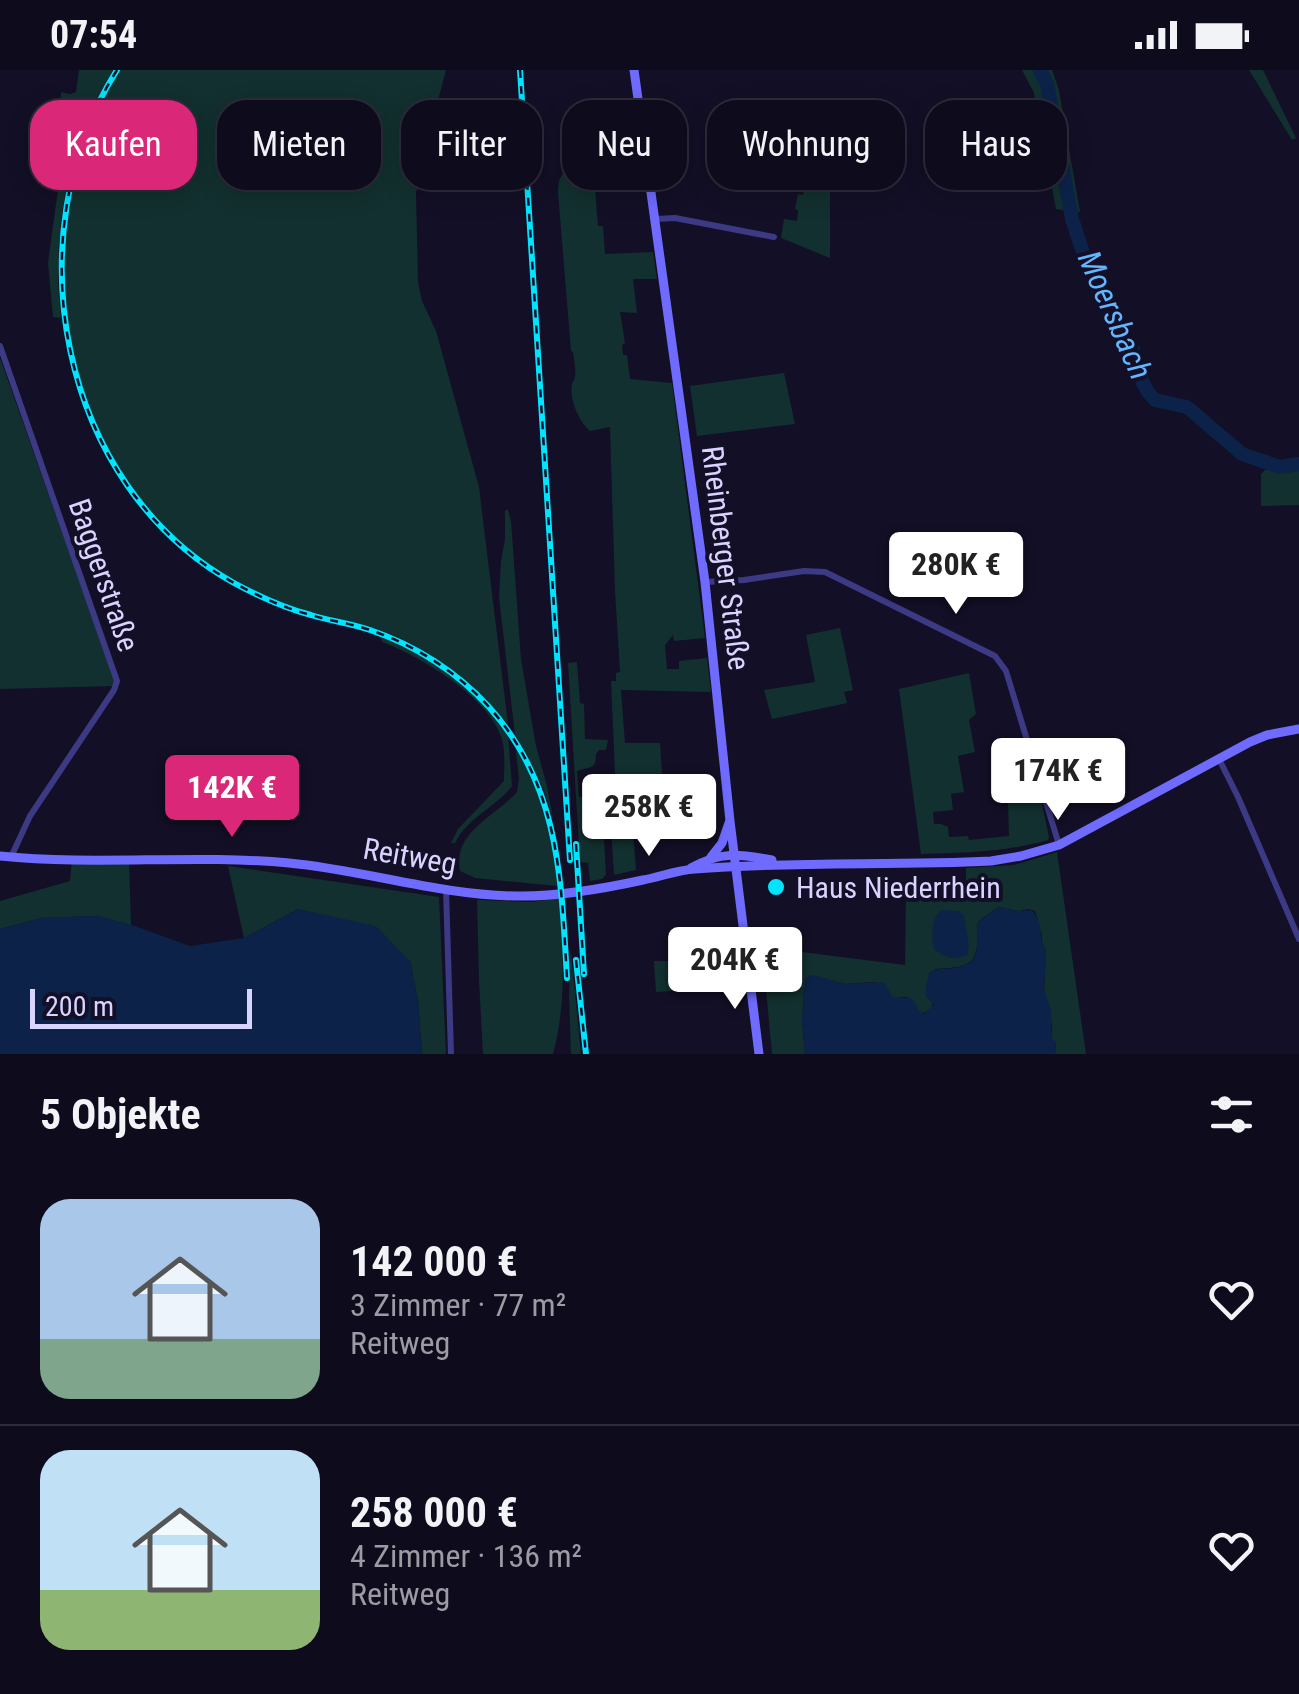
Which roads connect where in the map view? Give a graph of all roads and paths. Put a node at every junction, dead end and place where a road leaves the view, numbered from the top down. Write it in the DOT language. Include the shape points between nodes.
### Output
graph roads {
  1 [pos="634,70"];
  2 [pos="656,219"];
  3 [pos="774,237"];
  4 [pos="0,346"];
  5 [pos="706,582"];
  6 [pos="1299,729"];
  7 [pos="1218,758"];
  8 [pos="730,820"];
  9 [pos="1059,845"];
  10 [pos="735,855"];
  11 [pos="5,856"];
  12 [pos="711,857"];
  13 [pos="792,863"];
  14 [pos="738,867"];
  15 [pos="688,869"];
  16 [pos="446,888"];
  17 [pos="1299,939"];
  18 [pos="451,1054"];
  19 [pos="759,1054"];
  1 -- 2 [label="main road, Rheinberger Straße"];
  2 -- 3 [label="street"];
  2 -- 5 [label="main road, Rheinberger Straße"];
  4 -- 11 [label="street, Baggerstraße" via="117,681"];
  5 -- 8 [label="main road, Rheinberger Straße"];
  5 -- 9 [label="street" via="824,572 995,656 1006,672"];
  6 -- 7 [label="main road" via="1266,734"];
  7 -- 9 [label="main road"];
  7 -- 17 [label="street"];
  8 -- 10 [label="main road, Rheinberger Straße"];
  8 -- 12 [label="main road"];
  9 -- 13 [label="main road" via="992,861"];
  10 -- 12 [label="main road, Reitweg"];
  10 -- 13 [label="main road, Reitweg"];
  10 -- 14 [label="main road, Rheinberger Straße"];
  11 -- 16 [label="main road, Reitweg" via="257,860"];
  12 -- 15 [label="main road, Reitweg"];
  13 -- 14 [label="main road, Reitweg"];
  14 -- 15 [label="main road, Reitweg"];
  14 -- 19 [label="main road, Rheinberger Straße"];
  15 -- 16 [label="main road, Reitweg" via="538,896"];
  16 -- 18 [label="street"];
}
